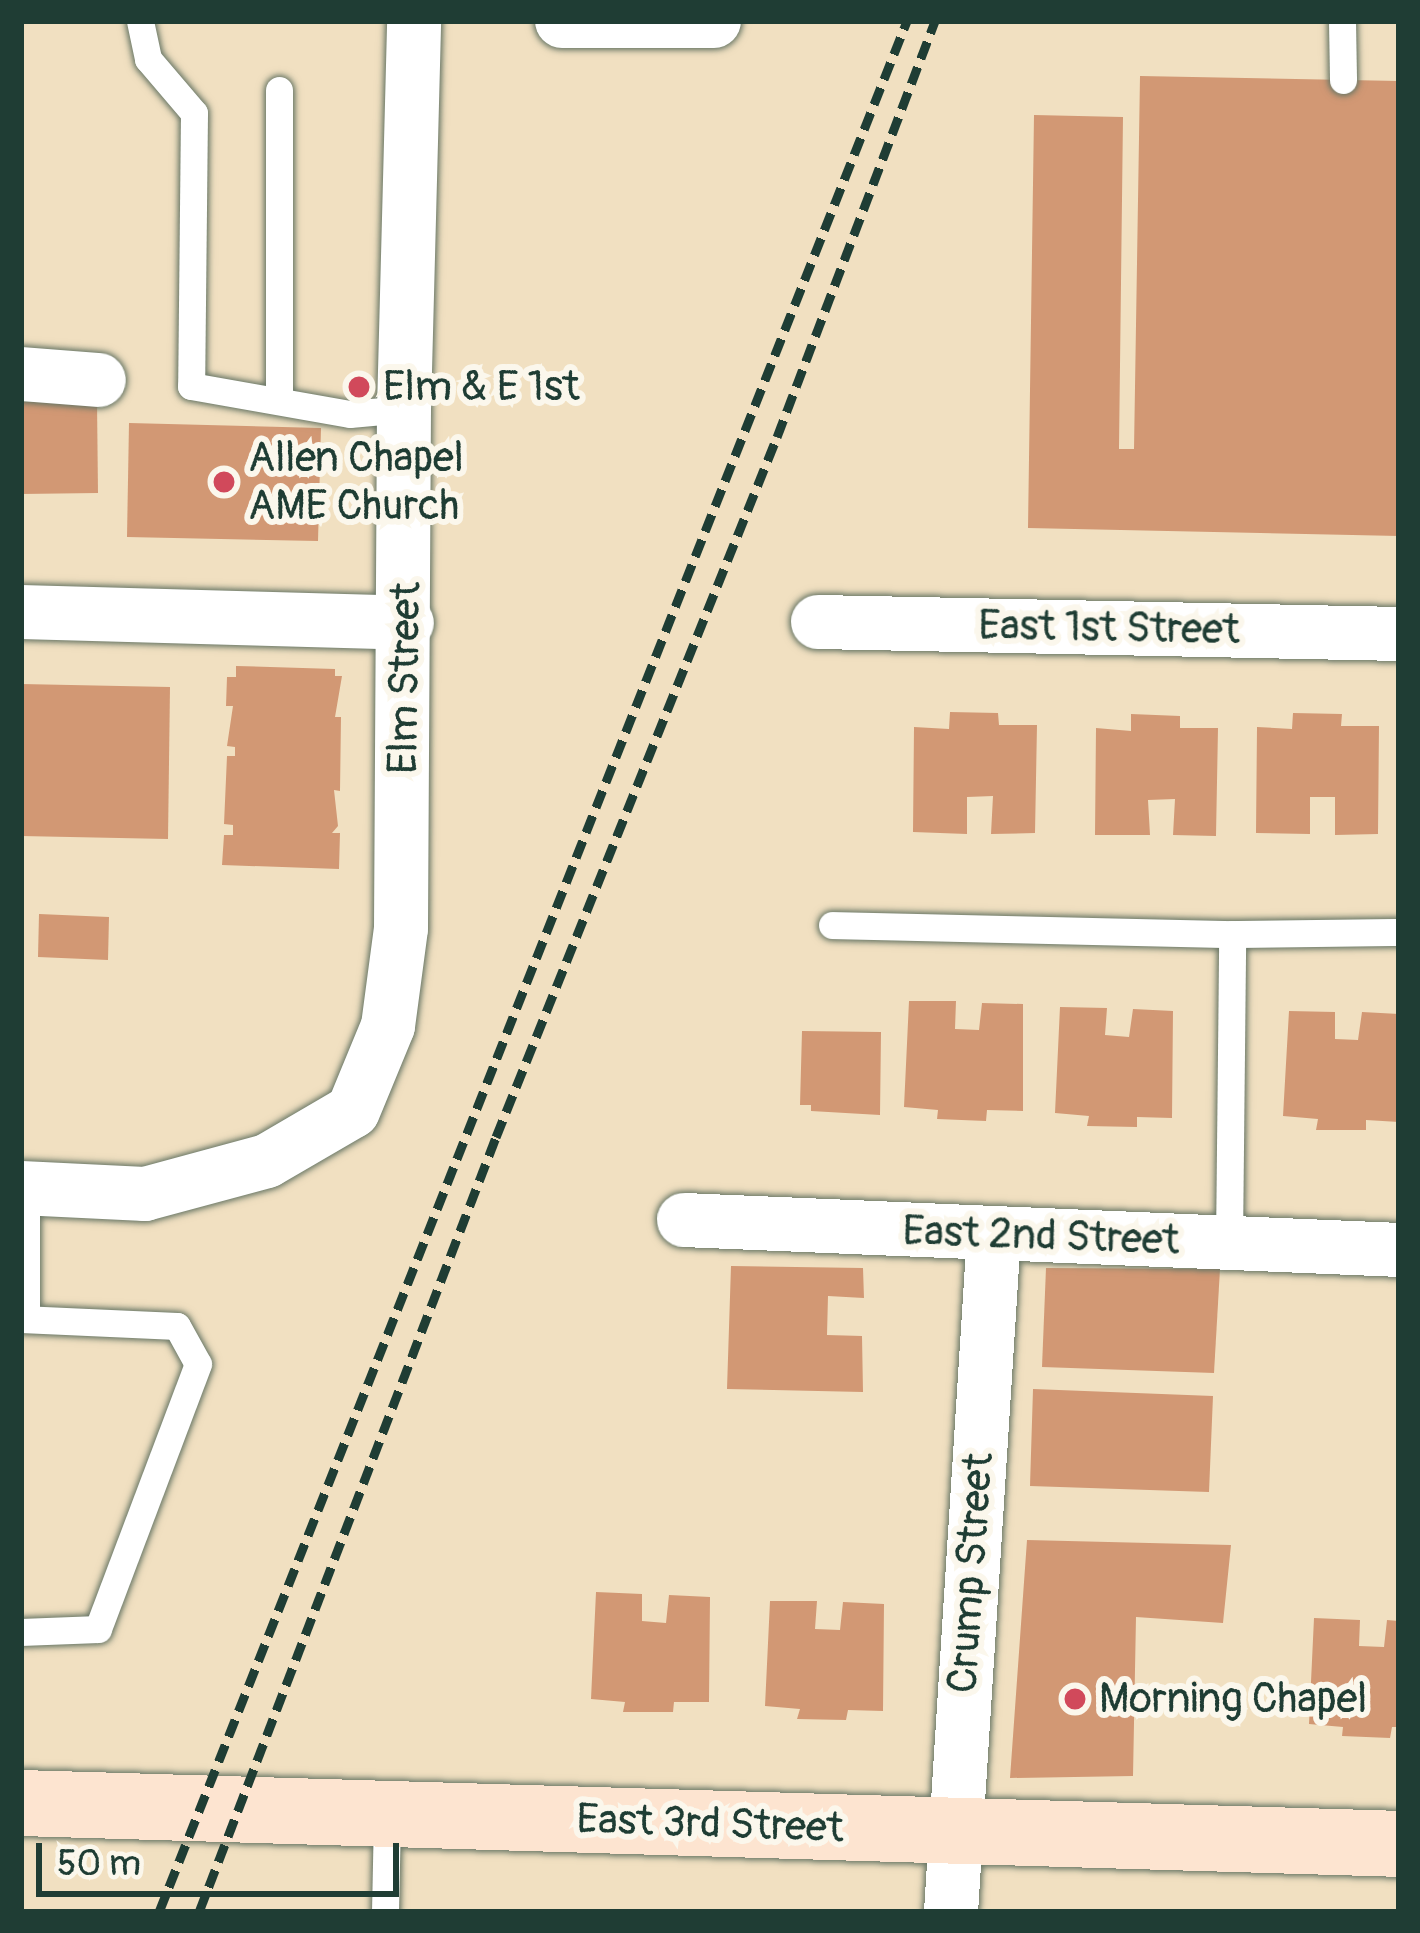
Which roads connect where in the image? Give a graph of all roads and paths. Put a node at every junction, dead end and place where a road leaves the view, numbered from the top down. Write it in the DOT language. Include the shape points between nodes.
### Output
graph roads {
  1 [pos="140,21"];
  2 [pos="414,21"];
  3 [pos="562,21"];
  4 [pos="714,21"];
  5 [pos="1342,21"];
  6 [pos="1343,80"];
  7 [pos="280,90"];
  8 [pos="21,374"];
  9 [pos="99,380"];
  10 [pos="279,401"];
  11 [pos="404,409"];
  12 [pos="21,612"];
  13 [pos="407,622"];
  14 [pos="818,622"];
  15 [pos="1399,634"];
  16 [pos="832,925"];
  17 [pos="1399,932"];
  18 [pos="1232,934"];
  19 [pos="24,1188"];
  20 [pos="684,1220"];
  21 [pos="994,1234"];
  22 [pos="1229,1244"];
  23 [pos="1399,1250"];
  24 [pos="24,1319"];
  25 [pos="21,1632"];
  26 [pos="21,1804"];
  27 [pos="387,1813"];
  28 [pos="954,1832"];
  29 [pos="1399,1844"];
  30 [pos="385,1912"];
  31 [pos="951,1912"];
  1 -- 10 [label="lane" via="148,59 194,112 190,386"];
  2 -- 11 [label="street, Elm Street"];
  3 -- 4 [label="street"];
  5 -- 6 [label="lane"];
  7 -- 10 [label="lane"];
  8 -- 9 [label="street"];
  10 -- 11 [label="lane" via="350,414"];
  11 -- 13 [label="street, Elm Street"];
  12 -- 13 [label="street"];
  13 -- 19 [label="street, Elm Street" via="401,928 388,1026 353,1111 267,1161 145,1194"];
  14 -- 15 [label="street, East 1st Street"];
  16 -- 18 [label="lane"];
  17 -- 18 [label="lane"];
  18 -- 22 [label="lane"];
  19 -- 24 [label="lane"];
  20 -- 21 [label="street, East 2nd Street"];
  21 -- 22 [label="street, East 2nd Street"];
  21 -- 28 [label="street, Crump Street"];
  22 -- 23 [label="street, East 2nd Street"];
  24 -- 25 [label="lane" via="177,1326 198,1364 98,1629"];
  26 -- 27 [label="street, East 3rd Street"];
  27 -- 28 [label="street, East 3rd Street"];
  27 -- 30 [label="lane"];
  28 -- 29 [label="street, East 3rd Street"];
  28 -- 31 [label="street, Crump Street"];
}
